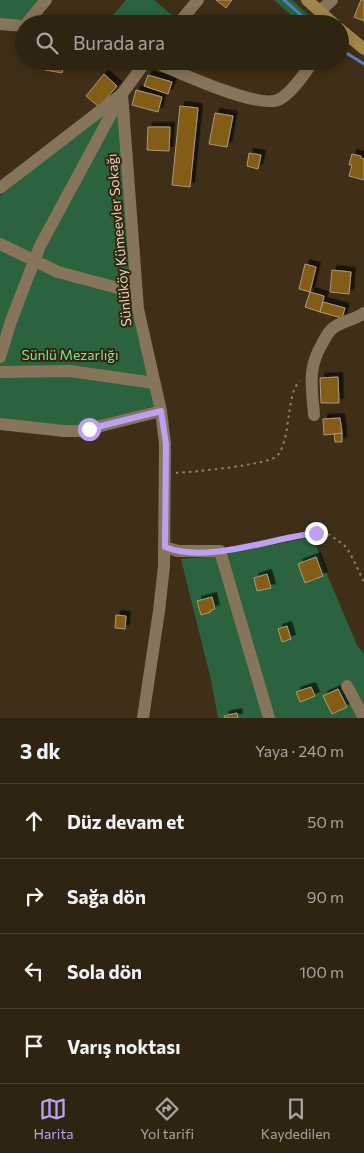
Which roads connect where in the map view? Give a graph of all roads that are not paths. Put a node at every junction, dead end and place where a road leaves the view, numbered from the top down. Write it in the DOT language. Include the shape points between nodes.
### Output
graph roads {
  1 [pos="46,0"];
  2 [pos="198,0"];
  3 [pos="307,0"];
  4 [pos="332,0"];
  5 [pos="320,11"];
  6 [pos="33,15"];
  7 [pos="186,15"];
  8 [pos="324,15"];
  9 [pos="0,24"];
  10 [pos="15,25"];
  11 [pos="349,37"];
  12 [pos="364,50"];
  13 [pos="139,70"];
  14 [pos="174,70"];
  15 [pos="307,70"];
  16 [pos="122,94"];
  17 [pos="0,188"];
  18 [pos="0,244"];
  19 [pos="34,261"];
  20 [pos="128,291"];
  21 [pos="364,313"];
  22 [pos="5,318"];
  23 [pos="0,357"];
  24 [pos="0,372"];
  25 [pos="154,383"];
  26 [pos="161,411"];
  27 [pos="314,415"];
  28 [pos="0,424"];
  29 [pos="165,547"];
  30 [pos="347,686"];
  31 [pos="143,718"];
  32 [pos="269,718"];
  33 [pos="364,718"];
  1 -- 6 [label="street"];
  2 -- 7 [label="street"];
  3 -- 5 [label="main road"];
  4 -- 5 [label="street"];
  5 -- 8 [label="main road"];
  9 -- 10 [label="street"];
  11 -- 12 [label="main road"];
  13 -- 16 [label="street"];
  14 -- 15 [label="street" via="234,94 273,102 285,96"];
  16 -- 17 [label="street"];
  16 -- 19 [label="street"];
  16 -- 25 [label="street, Sünlüköy Kümeevler Sokağı" via="138,309"];
  18 -- 19 [label="street"];
  19 -- 20 [label="street" via="63,273"];
  19 -- 22 [label="street"];
  21 -- 27 [label="street" via="333,328 315,355 311,375"];
  22 -- 23 [label="street"];
  24 -- 25 [label="street" via="85,372"];
  25 -- 26 [label="street, Sünlüköy Kümeevler Sokağı"];
  26 -- 28 [label="street" via="82,431"];
  26 -- 29 [label="street, Sünlüköy Kümeevler Sokağı" via="166,444"];
  29 -- 31 [label="street, Sünlüköy Kümeevler Sokağı" via="160,611"];
  29 -- 32 [label="street" via="178,552 220,551"];
  30 -- 33 [label="street"];
}
